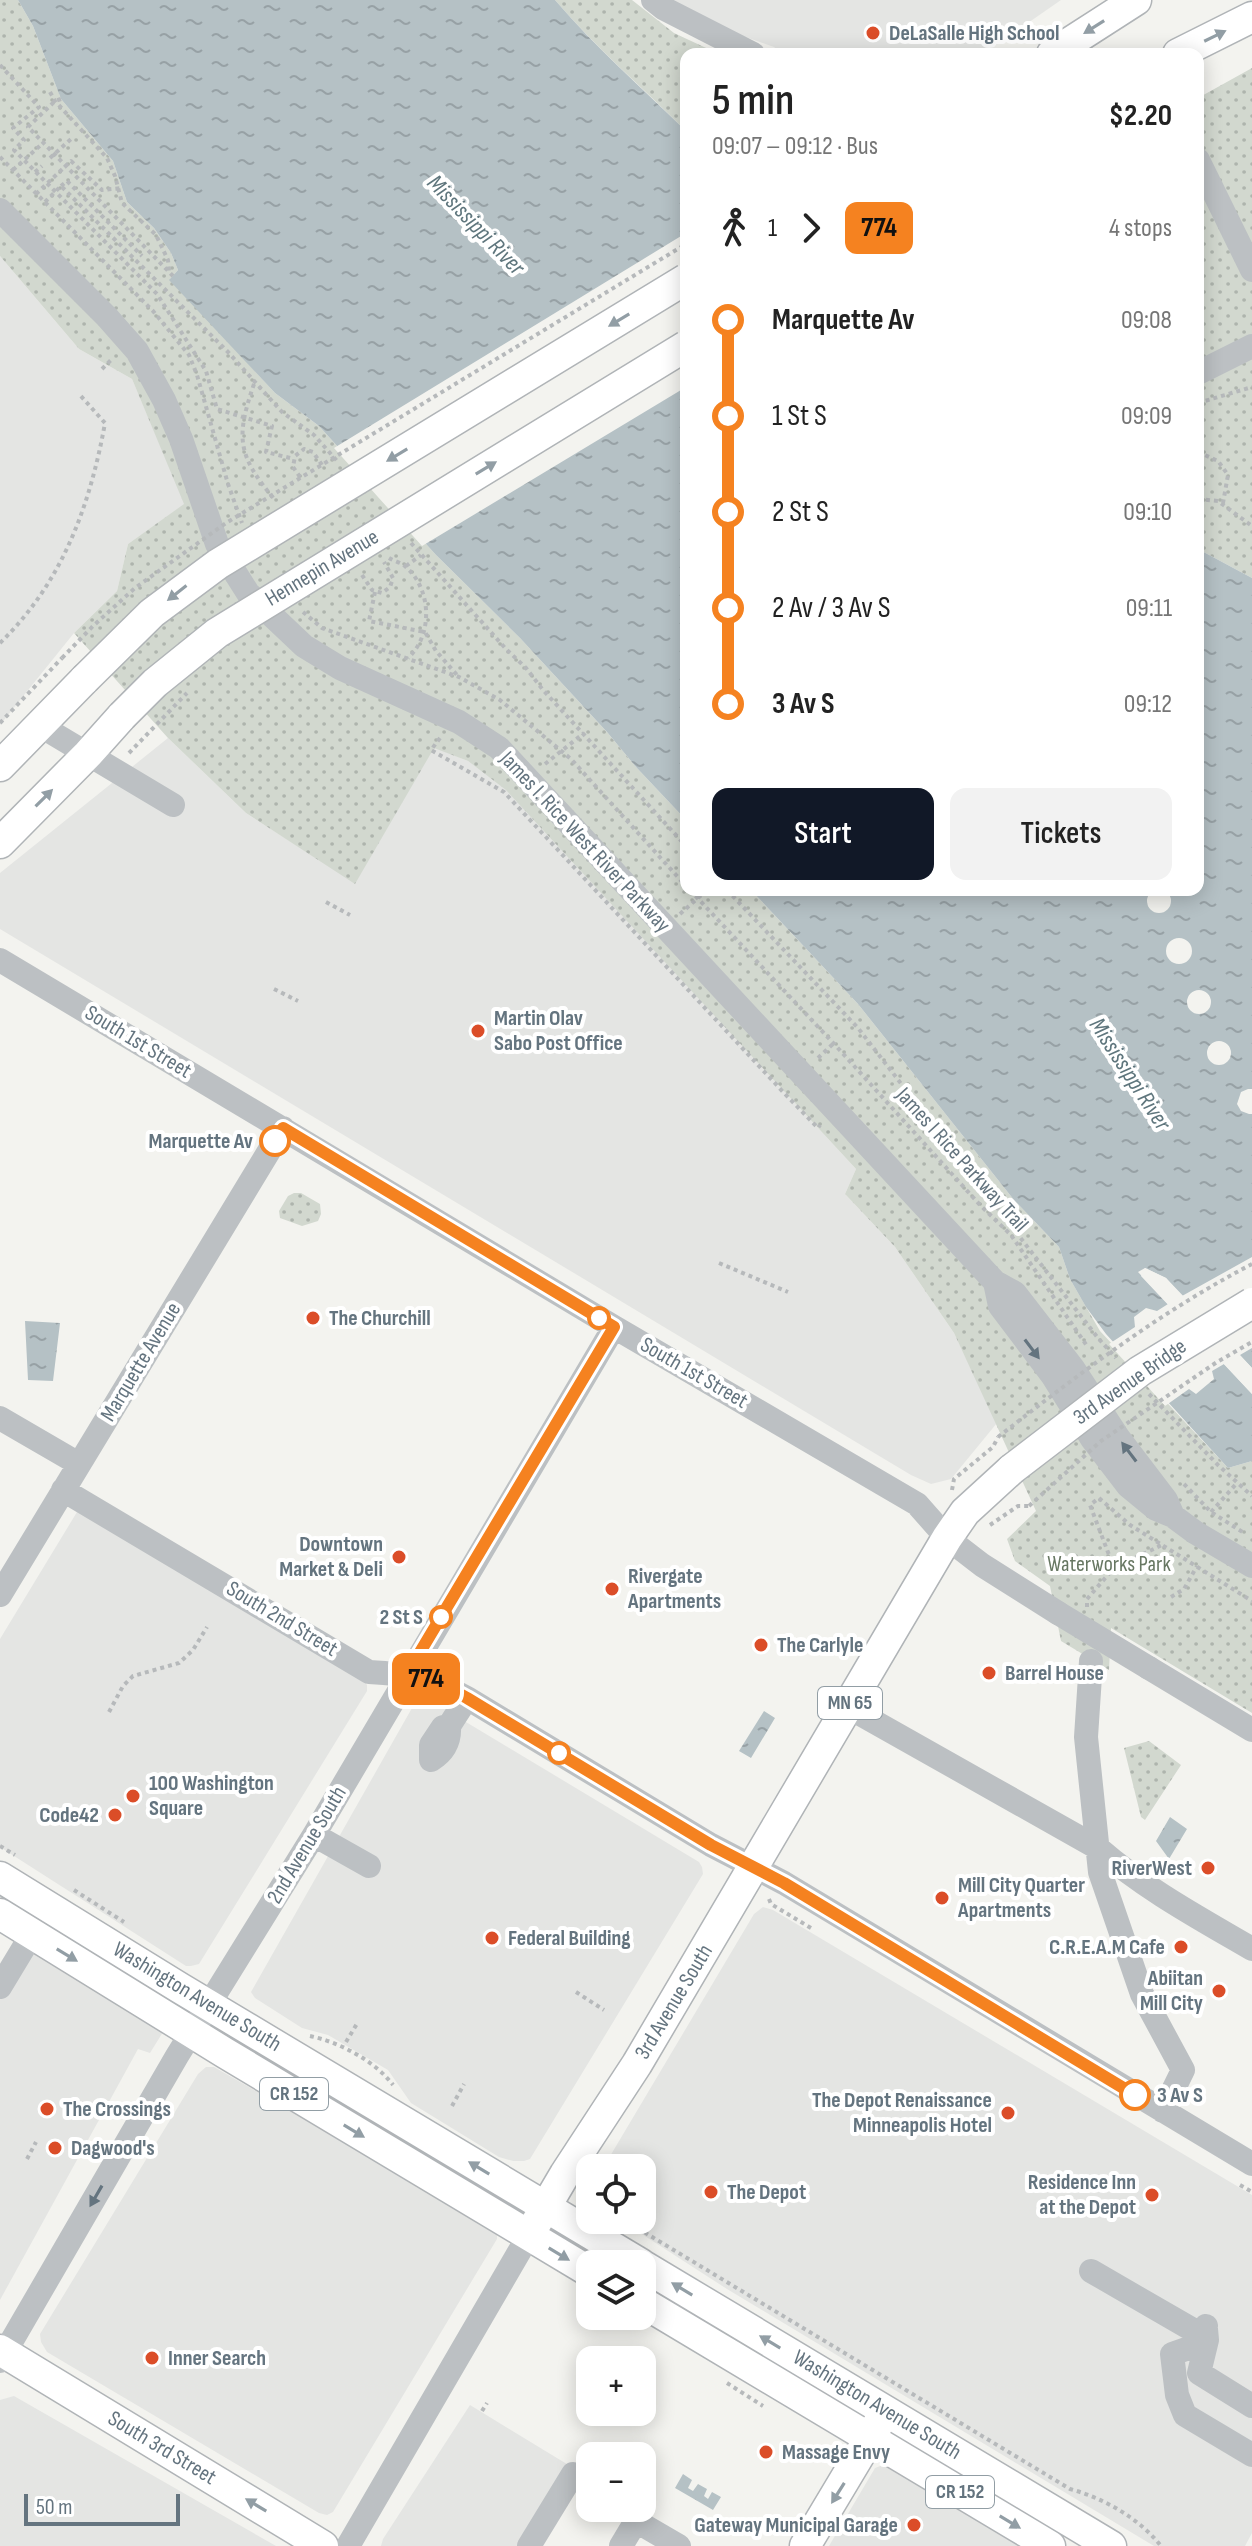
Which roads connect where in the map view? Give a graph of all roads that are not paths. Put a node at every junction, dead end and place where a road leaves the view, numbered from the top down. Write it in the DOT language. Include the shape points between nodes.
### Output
graph roads {
  1 [pos="1136,0"];
  2 [pos="663,3"];
  3 [pos="1252,17"];
  4 [pos="742,48"];
  5 [pos="1061,48"];
  6 [pos="1190,48"];
  7 [pos="1204,172"];
  8 [pos="0,210"];
  9 [pos="1252,270"];
  10 [pos="680,283"];
  11 [pos="1252,346"];
  12 [pos="680,350"];
  13 [pos="1204,370"];
  14 [pos="39,725"];
  15 [pos="88,754"];
  16 [pos="0,766"];
  17 [pos="173,805"];
  18 [pos="0,843"];
  19 [pos="0,960"];
  20 [pos="283,1128"];
  21 [pos="1252,1303"];
  22 [pos="614,1327"];
  23 [pos="0,1418"];
  24 [pos="79,1464"];
  25 [pos="1012,1469"];
  26 [pos="63,1490"];
  27 [pos="947,1538"];
  28 [pos="1252,1566"];
  29 [pos="0,1595"];
  30 [pos="1091,1661"];
  31 [pos="407,1674"];
  32 [pos="467,1698"];
  33 [pos="848,1707"];
  34 [pos="449,1726"];
  35 [pos="1252,1730"];
  36 [pos="314,1835"];
  37 [pos="1098,1848"];
  38 [pos="369,1866"];
  39 [pos="754,1868"];
  40 [pos="0,1877"];
  41 [pos="0,1914"];
  42 [pos="32,1934"];
  43 [pos="1252,1949"];
  44 [pos="0,1987"];
  45 [pos="209,2005"];
  46 [pos="192,2032"];
  47 [pos="1163,2111"];
  48 [pos="1252,2164"];
  49 [pos="546,2207"];
  50 [pos="529,2235"];
  51 [pos="618,2250"];
  52 [pos="576,2264"];
  53 [pos="1091,2271"];
  54 [pos="656,2272"];
  55 [pos="656,2310"];
  56 [pos="1200,2334"];
  57 [pos="2,2355"];
  58 [pos="1252,2406"];
  59 [pos="885,2410"];
  60 [pos="870,2439"];
  61 [pos="1252,2455"];
  62 [pos="573,2474"];
  63 [pos="323,2546"];
  64 [pos="348,2546"];
  65 [pos="529,2546"];
  66 [pos="621,2546"];
  67 [pos="679,2546"];
  68 [pos="805,2546"];
  69 [pos="1050,2546"];
  70 [pos="1111,2546"];
  1 -- 5 [label="main road, one-way"];
  2 -- 4 [label="street"];
  6 -- 3 [label="main road, one-way"];
  7 -- 9 [label="street"];
  8 -- 28 [label="street, James I. Rice West River Parkway" via="137,351 181,439 217,544 248,593 304,646 459,722 499,748 995,1282 1000,1306 1113,1469 1143,1501"];
  10 -- 14 [label="main road, one-way, bridge" via="218,564 152,613"];
  11 -- 13 [label="street"];
  15 -- 12 [label="main road, Hennepin Avenue, one-way, bridge" via="155,683 217,633"];
  14 -- 15 [label="street"];
  14 -- 16 [label="main road"];
  15 -- 17 [label="street"];
  18 -- 15 [label="main road, Hennepin Avenue, one-way"];
  19 -- 20 [label="street, South 1st Street"];
  20 -- 22 [label="street, South 1st Street"];
  20 -- 24 [label="street, Marquette Avenue"];
  21 -- 25 [label="main road, 3rd Avenue Bridge / MN 65, bridge" via="1140,1371"];
  22 -- 27 [label="street, South 1st Street" via="917,1504"];
  22 -- 31 [label="street, 2nd Avenue South"];
  23 -- 24 [label="street"];
  24 -- 26 [label="street, Marquette Avenue"];
  25 -- 27 [label="main road, 3rd Avenue South / MN 65" via="965,1512"];
  26 -- 29 [label="street, Marquette Avenue"];
  26 -- 31 [label="street, South 2nd Street" via="369,1672"];
  27 -- 33 [label="main road, 3rd Avenue South / MN 65"];
  27 -- 35 [label="street, South 1st Street, bridge" via="1058,1613"];
  30 -- 37 [label="street" via="1086,1737"];
  31 -- 32 [label="street, South 2nd Street"];
  31 -- 36 [label="street, 2nd Avenue South"];
  32 -- 34 [label="street"];
  32 -- 39 [label="street, South 2nd Street"];
  33 -- 37 [label="street"];
  33 -- 39 [label="main road, 3rd Avenue South / MN 65"];
  36 -- 38 [label="street"];
  36 -- 45 [label="street, 2nd Avenue South"];
  37 -- 43 [label="street" via="1143,1883"];
  37 -- 47 [label="street" via="1100,1872 1142,1994 1183,2070"];
  39 -- 47 [label="street, South 2nd Street"];
  39 -- 49 [label="main road, 3rd Avenue South / MN 65"];
  40 -- 45 [label="main road, Washington Avenue South / CR 152"];
  41 -- 42 [label="main road, Washington Avenue South / CR 152"];
  42 -- 44 [label="street"];
  42 -- 46 [label="main road, Washington Avenue South / CR 152, one-way"];
  45 -- 46 [label="street, 2nd Avenue South"];
  49 -- 45 [label="main road, Washington Avenue South / CR 152, one-way"];
  46 -- 50 [label="main road, Washington Avenue South / CR 152, one-way"];
  46 -- 57 [label="street, 2nd Avenue South, one-way"];
  47 -- 48 [label="street, South 2nd Street"];
  49 -- 50 [label="main road, 3rd Avenue South / MN 65"];
  49 -- 51 [label="main road, Washington Avenue South / CR 152"];
  50 -- 52 [label="main road, Washington Avenue South / CR 152, one-way"];
  50 -- 64 [label="street, 3rd Avenue South"];
  53 -- 56 [label="street"];
  59 -- 54 [label="main road, Washington Avenue South / CR 152, one-way"];
  55 -- 60 [label="main road, Washington Avenue South / CR 152"];
  56 -- 58 [label="street" via="1206,2326 1199,2373"];
  56 -- 61 [label="street" via="1189,2348 1172,2354 1185,2415"];
  63 -- 57 [label="main road, South 3rd Street, one-way"];
  59 -- 60 [label="main road"];
  59 -- 70 [label="main road, Washington Avenue South / CR 152"];
  60 -- 68 [label="main road, one-way"];
  60 -- 69 [label="main road, Washington Avenue South / CR 152, one-way"];
  62 -- 65 [label="street"];
  66 -- 67 [label="street" via="636,2521"];
}
